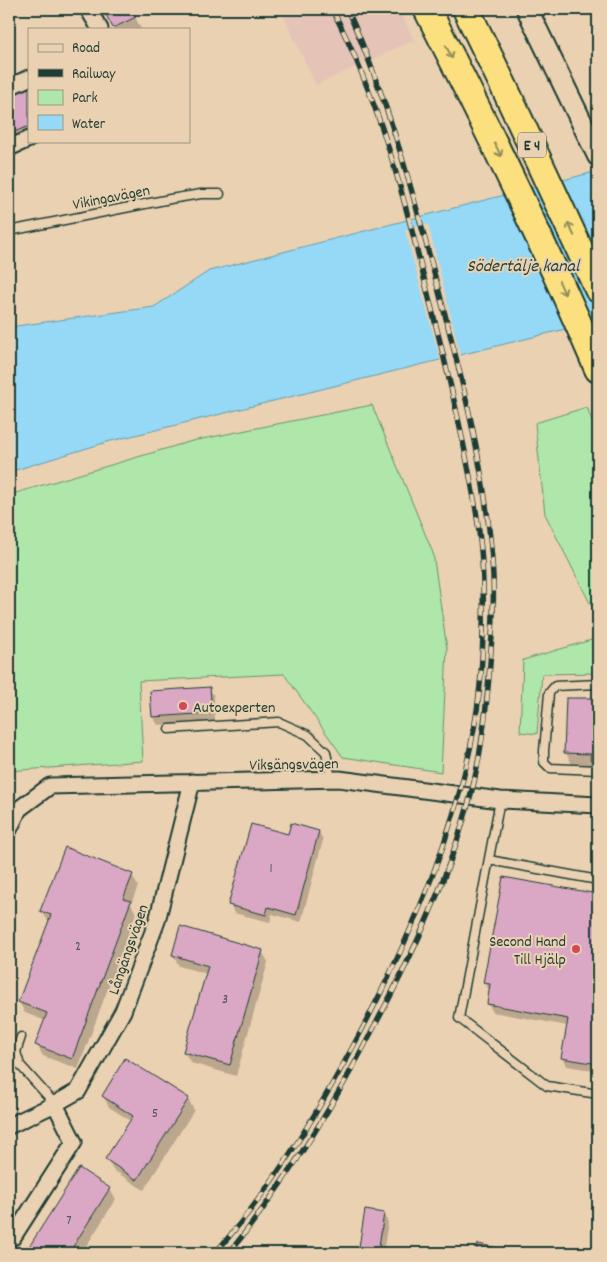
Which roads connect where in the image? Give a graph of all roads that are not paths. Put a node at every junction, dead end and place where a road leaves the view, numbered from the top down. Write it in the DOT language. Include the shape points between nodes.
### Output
graph roads {
  1 [pos="88,9"];
  2 [pos="427,9"];
  3 [pos="466,9"];
  4 [pos="527,9"];
  5 [pos="99,28"];
  6 [pos="28,78"];
  7 [pos="9,86"];
  8 [pos="28,140"];
  9 [pos="9,148"];
  10 [pos="598,156"];
  11 [pos="220,194"];
  12 [pos="9,231"];
  13 [pos="598,289"];
  14 [pos="598,369"];
  15 [pos="598,684"];
  16 [pos="169,729"];
  17 [pos="598,770"];
  18 [pos="331,779"];
  19 [pos="192,782"];
  20 [pos="500,800"];
  21 [pos="598,806"];
  22 [pos="9,830"];
  23 [pos="489,860"];
  24 [pos="598,880"];
  25 [pos="21,1037"];
  26 [pos="598,1094"];
  27 [pos="54,1104"];
  28 [pos="9,1126"];
  29 [pos="13,1237"];
  1 -- 5 [label="street"];
  2 -- 14 [label="highway, E 4, one-way" via="519,194"];
  13 -- 3 [label="highway, E 4, one-way"];
  4 -- 10 [label="main road"];
  6 -- 7 [label="street"];
  8 -- 9 [label="street"];
  11 -- 12 [label="lane, Vikingavägen" via="170,199"];
  15 -- 17 [label="lane" via="555,686 549,693 544,762 550,768"];
  16 -- 18 [label="lane" via="279,722 308,735 326,752"];
  18 -- 19 [label="street, Viksängsvägen"];
  18 -- 20 [label="street, Viksängsvägen"];
  19 -- 22 [label="street, Viksängsvägen" via="50,786 19,809"];
  19 -- 27 [label="street, Långängsvägen" via="157,921 123,1011 78,1091"];
  20 -- 21 [label="street, Viksängsvägen"];
  20 -- 23 [label="lane"];
  23 -- 24 [label="lane"];
  23 -- 26 [label="lane" via="459,1018 547,1086"];
  25 -- 27 [label="lane" via="16,1052 20,1065"];
  27 -- 28 [label="street, Långängsvägen"];
  27 -- 29 [label="street" via="74,1142"];
}
